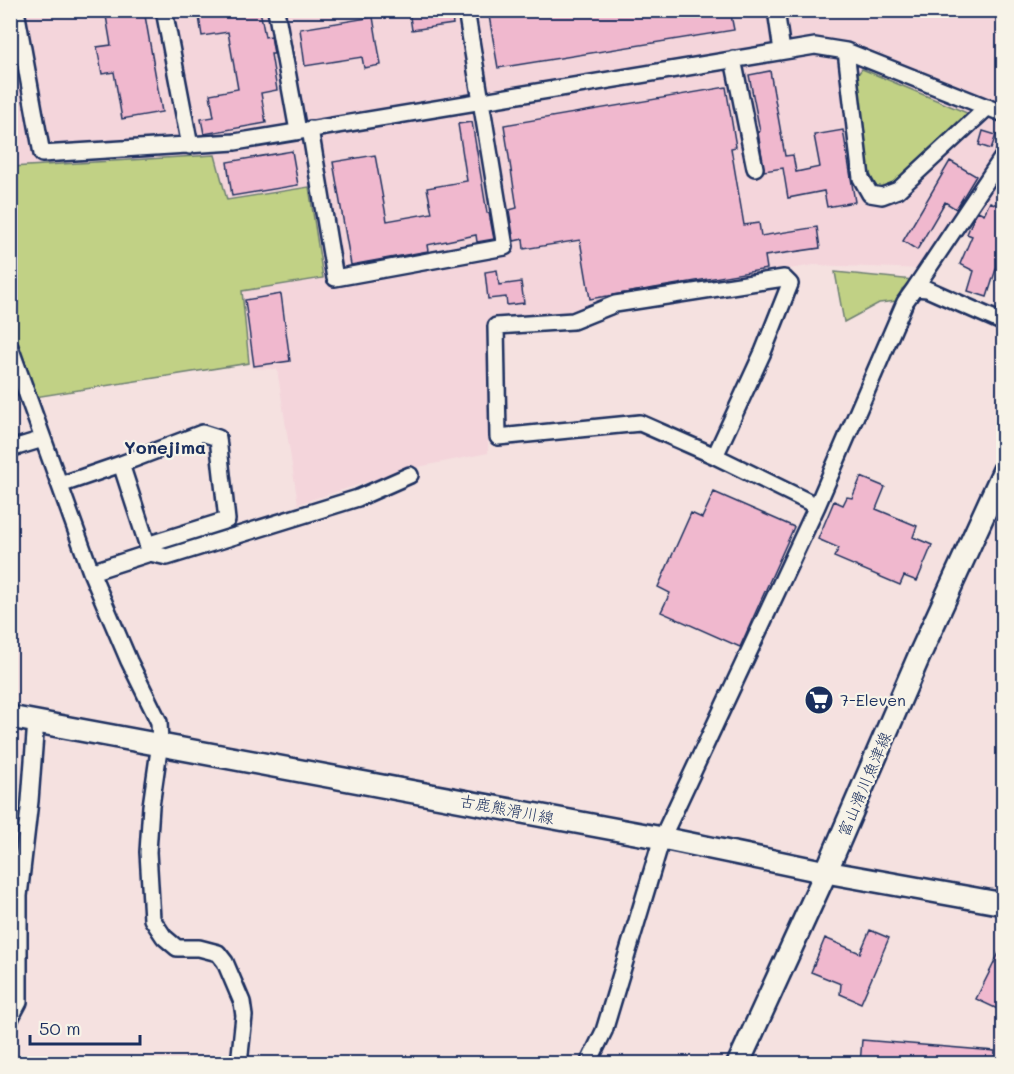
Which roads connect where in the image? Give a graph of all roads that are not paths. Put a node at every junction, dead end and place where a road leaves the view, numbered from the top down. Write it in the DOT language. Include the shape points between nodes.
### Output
graph roads {
  1 [pos="16,10"];
  2 [pos="164,10"];
  3 [pos="276,10"];
  4 [pos="466,10"];
  5 [pos="776,10"];
  6 [pos="782,51"];
  7 [pos="846,51"];
  8 [pos="733,59"];
  9 [pos="481,101"];
  10 [pos="988,107"];
  11 [pos="1004,114"];
  12 [pos="304,130"];
  13 [pos="190,146"];
  14 [pos="1004,155"];
  15 [pos="755,168"];
  16 [pos="915,288"];
  17 [pos="1004,323"];
  18 [pos="10,347"];
  19 [pos="43,439"];
  20 [pos="10,448"];
  21 [pos="715,456"];
  22 [pos="121,464"];
  23 [pos="1004,470"];
  24 [pos="410,475"];
  25 [pos="60,485"];
  26 [pos="817,506"];
  27 [pos="148,549"];
  28 [pos="91,572"];
  29 [pos="10,717"];
  30 [pos="36,721"];
  31 [pos="160,743"];
  32 [pos="662,838"];
  33 [pos="826,872"];
  34 [pos="15,897"];
  35 [pos="1004,904"];
  36 [pos="10,1019"];
  37 [pos="239,1064"];
  38 [pos="588,1064"];
  39 [pos="738,1064"];
  1 -- 13 [label="street" via="42,154"];
  2 -- 13 [label="street"];
  3 -- 12 [label="street"];
  4 -- 9 [label="street"];
  5 -- 6 [label="street"];
  6 -- 7 [label="street" via="815,46"];
  6 -- 8 [label="street"];
  7 -- 10 [label="street"];
  7 -- 10 [label="street" via="861,178 870,194 882,196 898,190"];
  8 -- 9 [label="street"];
  8 -- 15 [label="street"];
  9 -- 12 [label="street"];
  9 -- 12 [label="street" via="505,247 335,278"];
  10 -- 11 [label="street"];
  12 -- 13 [label="street"];
  14 -- 16 [label="street"];
  16 -- 17 [label="street" via="927,289"];
  16 -- 26 [label="street" via="905,302"];
  18 -- 19 [label="street"];
  19 -- 20 [label="street"];
  19 -- 25 [label="street"];
  21 -- 21 [label="street" via="790,284 784,278 615,304 573,321 496,326 498,437 640,423"];
  21 -- 26 [label="street"];
  22 -- 25 [label="street"];
  22 -- 27 [label="street"];
  22 -- 27 [label="street" via="202,433 218,438 227,520"];
  23 -- 33 [label="main road, 富山滑川魚津線"];
  24 -- 27 [label="street" via="358,498 167,557"];
  25 -- 28 [label="street"];
  26 -- 32 [label="street"];
  27 -- 28 [label="street"];
  28 -- 31 [label="street" via="159,722"];
  29 -- 30 [label="main road, 古鹿熊滑川線"];
  30 -- 31 [label="main road, 古鹿熊滑川線"];
  30 -- 34 [label="street" via="30,801"];
  31 -- 32 [label="main road, 古鹿熊滑川線"];
  31 -- 37 [label="street" via="148,852 152,919 177,948 218,953 225,962 244,1016"];
  32 -- 33 [label="main road, 古鹿熊滑川線"];
  32 -- 38 [label="street" via="604,1031"];
  33 -- 35 [label="main road, 古鹿熊滑川線"];
  33 -- 39 [label="main road, 富山滑川魚津線"];
  34 -- 36 [label="street" via="19,1002"];
}
